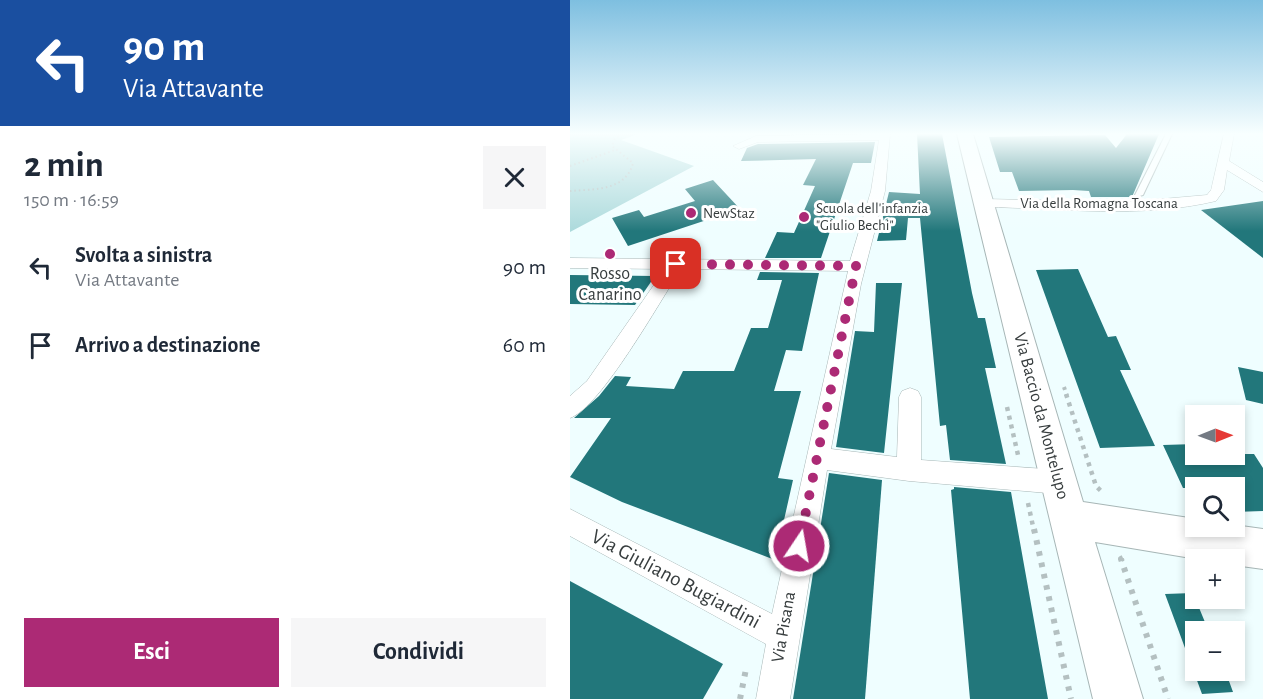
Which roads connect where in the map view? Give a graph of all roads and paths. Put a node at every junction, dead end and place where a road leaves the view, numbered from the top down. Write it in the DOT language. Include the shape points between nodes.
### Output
graph roads {
  1 [pos="632,167"];
  2 [pos="883,167"];
  3 [pos="974,167"];
  4 [pos="1153,167"];
  5 [pos="1222,167"];
  6 [pos="1230,167"];
  7 [pos="1263,188"];
  8 [pos="570,191"];
  9 [pos="1140,195"];
  10 [pos="984,203"];
  11 [pos="570,263"];
  12 [pos="676,264"];
  13 [pos="856,266"];
  14 [pos="1062,379"];
  15 [pos="910,396"];
  16 [pos="570,409"];
  17 [pos="817,458"];
  18 [pos="909,470"];
  19 [pos="1110,494"];
  20 [pos="1064,500"];
  21 [pos="570,522"];
  22 [pos="1263,549"];
  23 [pos="1126,555"];
  24 [pos="782,636"];
  25 [pos="747,666"];
  26 [pos="740,699"];
  27 [pos="772,699"];
  28 [pos="1118,699"];
  29 [pos="1168,699"];
  1 -- 8 [label="path" via="629,176 610,186"];
  2 -- 13 [label="street, Via Pisana"];
  3 -- 10 [label="street, Via Baccio da Montelupo"];
  4 -- 9 [label="lane"];
  5 -- 10 [label="street, Via della Romagna Toscana" via="1211,198 1197,201 1148,206"];
  6 -- 7 [label="street"];
  10 -- 20 [label="street, Via Baccio da Montelupo"];
  11 -- 12 [label="street"];
  12 -- 13 [label="street"];
  12 -- 16 [label="street" via="594,387"];
  13 -- 17 [label="street, Via Pisana"];
  14 -- 19 [label="path" via="1096,486"];
  15 -- 18 [label="street"];
  17 -- 18 [label="street"];
  17 -- 24 [label="street, Via Pisana"];
  18 -- 20 [label="street"];
  20 -- 22 [label="street"];
  20 -- 28 [label="street, Via Baccio da Montelupo"];
  21 -- 24 [label="street, Via Giuliano Bugiardini"];
  23 -- 29 [label="path" via="1121,560"];
  24 -- 27 [label="street, Via Pisana"];
  25 -- 26 [label="path"];
}
